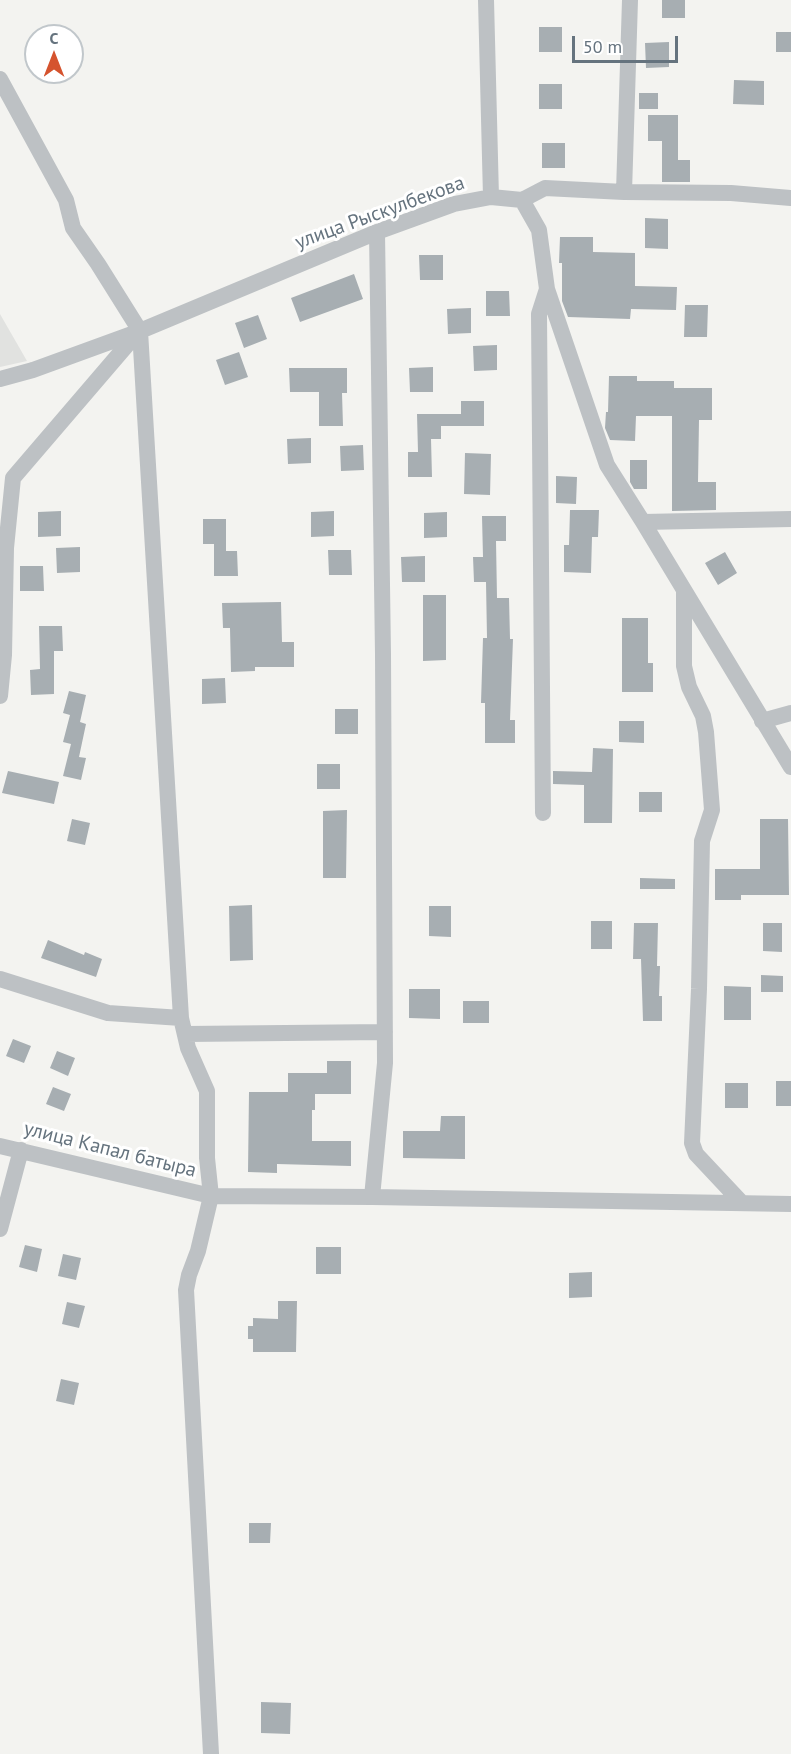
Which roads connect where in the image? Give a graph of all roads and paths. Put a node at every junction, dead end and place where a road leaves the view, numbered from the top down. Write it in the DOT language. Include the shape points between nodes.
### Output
graph roads {
  1 [pos="486,0"];
  2 [pos="630,0"];
  3 [pos="0,79"];
  4 [pos="624,192"];
  5 [pos="491,198"];
  6 [pos="791,198"];
  7 [pos="522,200"];
  8 [pos="377,232"];
  9 [pos="547,289"];
  10 [pos="140,331"];
  11 [pos="0,379"];
  12 [pos="7,480"];
  13 [pos="791,519"];
  14 [pos="644,522"];
  15 [pos="684,591"];
  16 [pos="0,696"];
  17 [pos="791,713"];
  18 [pos="762,721"];
  19 [pos="791,767"];
  20 [pos="543,813"];
  21 [pos="0,979"];
  22 [pos="183,1026"];
  23 [pos="385,1032"];
  24 [pos="0,1146"];
  25 [pos="21,1150"];
  26 [pos="211,1196"];
  27 [pos="372,1197"];
  28 [pos="741,1202"];
  29 [pos="791,1204"];
  30 [pos="0,1229"];
  31 [pos="211,1754"];
  1 -- 5 [label="street"];
  2 -- 4 [label="street"];
  3 -- 10 [label="street" via="66,200 73,228"];
  4 -- 6 [label="street, улица Рыскулбекова"];
  4 -- 7 [label="street, улица Рыскулбекова" via="545,188"];
  5 -- 7 [label="street, улица Рыскулбекова"];
  5 -- 8 [label="street, улица Рыскулбекова" via="454,204"];
  7 -- 9 [label="street" via="539,230"];
  8 -- 10 [label="street, улица Рыскулбекова"];
  8 -- 23 [label="street"];
  9 -- 14 [label="street" via="607,465"];
  9 -- 20 [label="street" via="539,314"];
  10 -- 11 [label="street, улица Рыскулбекова"];
  10 -- 12 [label="street"];
  10 -- 22 [label="street"];
  12 -- 16 [label="street"];
  13 -- 14 [label="street"];
  14 -- 15 [label="street"];
  15 -- 18 [label="street"];
  15 -- 28 [label="street" via="684,666 703,716 712,810 702,841 692,1143 696,1154"];
  17 -- 18 [label="street"];
  18 -- 19 [label="street"];
  21 -- 22 [label="street" via="108,1013"];
  22 -- 23 [label="street"];
  22 -- 26 [label="street" via="207,1091"];
  23 -- 27 [label="street"];
  24 -- 25 [label="street, улица Капал батыра"];
  25 -- 26 [label="street, улица Капал батыра"];
  25 -- 30 [label="street"];
  26 -- 27 [label="street, улица Капал батыра"];
  26 -- 31 [label="street" via="186,1290"];
  27 -- 28 [label="street, улица Капал батыра"];
  28 -- 29 [label="street, улица Капал батыра"];
}
